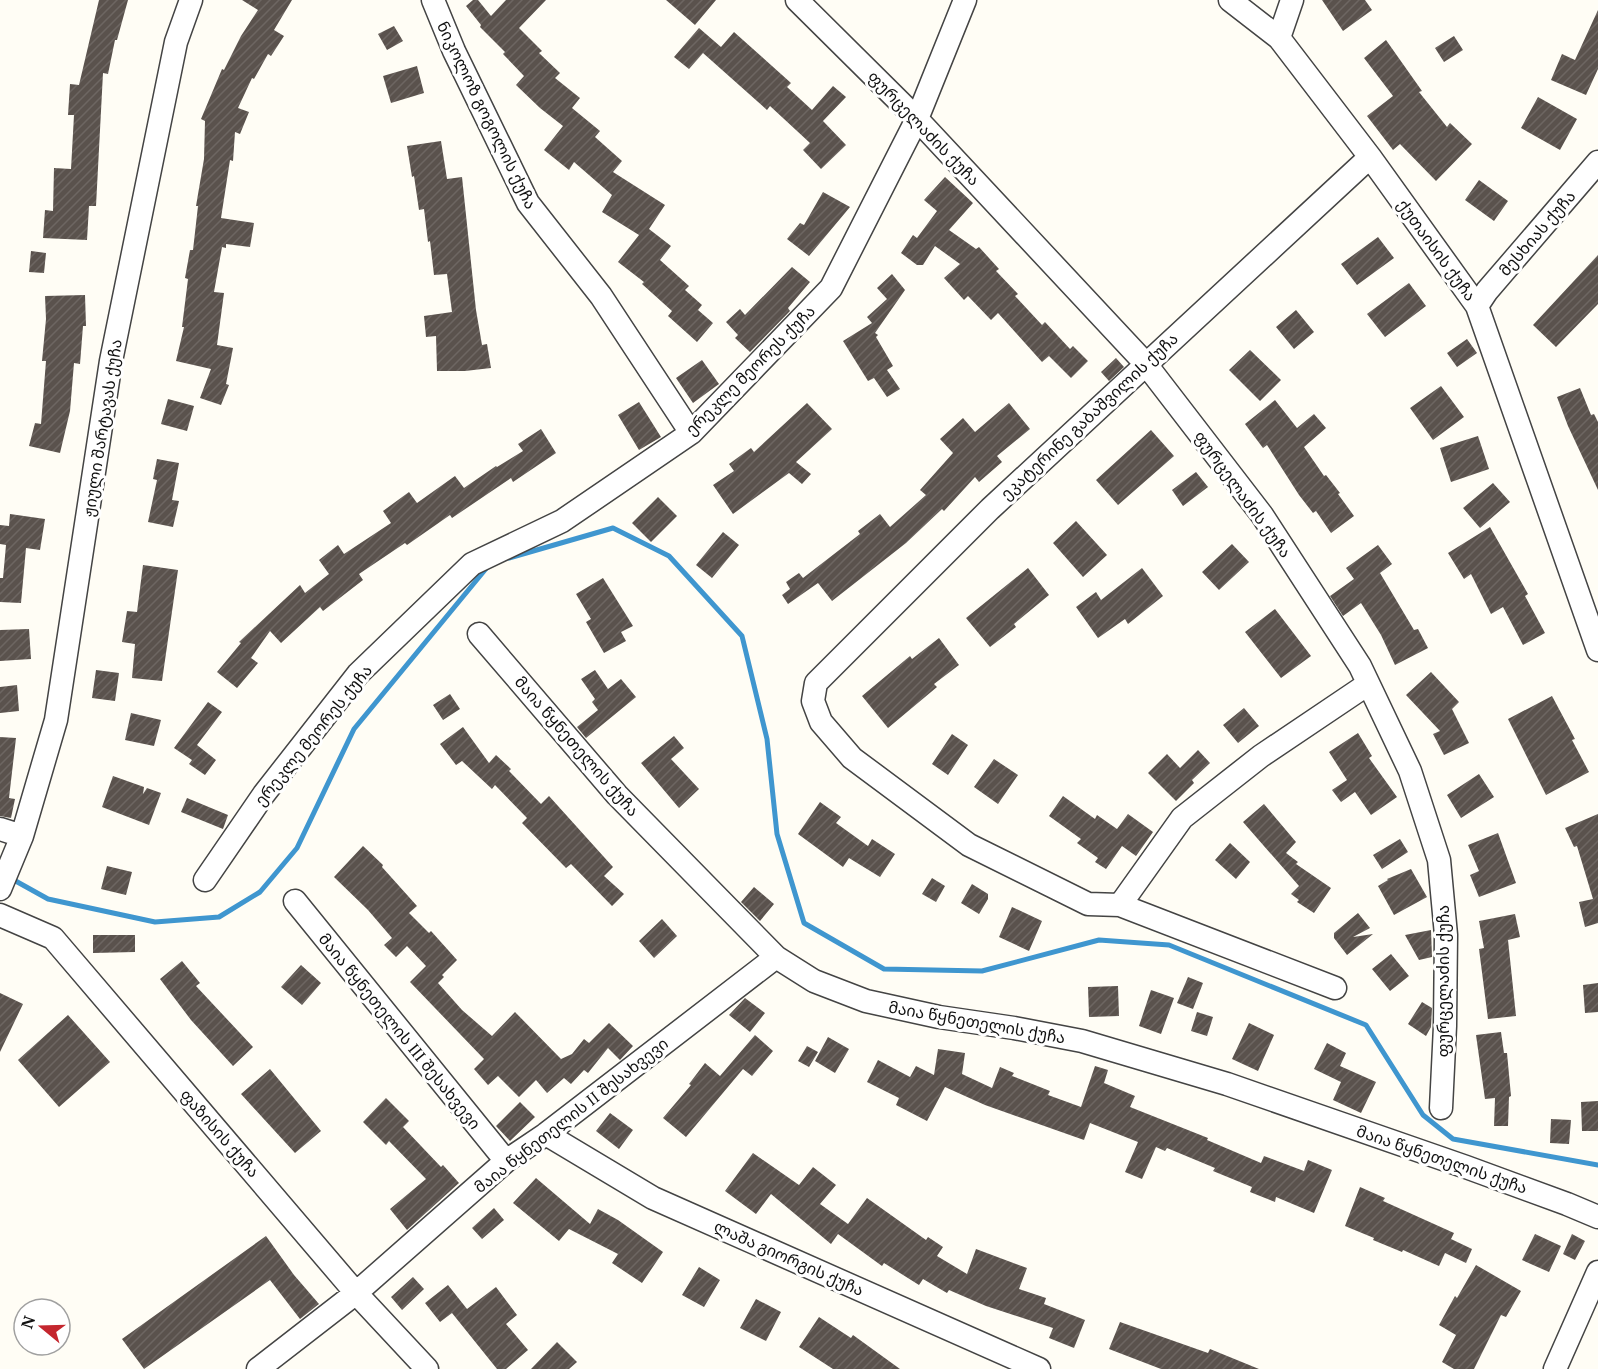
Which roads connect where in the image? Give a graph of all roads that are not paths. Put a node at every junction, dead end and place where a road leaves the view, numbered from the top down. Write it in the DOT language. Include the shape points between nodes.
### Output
graph roads {
  1 [pos="191,0"];
  2 [pos="433,0"];
  3 [pos="797,0"];
  4 [pos="964,0"];
  5 [pos="1230,0"];
  6 [pos="1292,0"];
  7 [pos="1279,38"];
  8 [pos="917,119"];
  9 [pos="1370,157"];
  10 [pos="1598,162"];
  11 [pos="1477,306"];
  12 [pos="1145,363"];
  13 [pos="691,433"];
  14 [pos="479,634"];
  15 [pos="1598,650"];
  16 [pos="1368,684"];
  17 [pos="0,829"];
  18 [pos="18,846"];
  19 [pos="205,880"];
  20 [pos="0,889"];
  21 [pos="294,901"];
  22 [pos="1120,905"];
  23 [pos="0,915"];
  24 [pos="776,957"];
  25 [pos="1335,988"];
  26 [pos="1441,1108"];
  27 [pos="546,1134"];
  28 [pos="506,1161"];
  29 [pos="1598,1217"];
  30 [pos="1598,1272"];
  31 [pos="356,1293"];
  32 [pos="258,1369"];
  33 [pos="427,1369"];
  34 [pos="1039,1369"];
  35 [pos="1555,1369"];
  1 -- 18 [label="street, ჟიული შარტავას ქუჩა" via="176,42 111,361 56,720"];
  2 -- 13 [label="street, ნიკოლოზ გოგოლის ქუჩა" via="528,203 600,296"];
  3 -- 8 [label="street, ფურცელაძის ქუჩა"];
  4 -- 8 [label="street, ერეკლე მეორეს ქუჩა"];
  5 -- 7 [label="street, ქუთაისის ქუჩა"];
  6 -- 7 [label="street"];
  7 -- 9 [label="street, ქუთაისის ქუჩა"];
  8 -- 12 [label="street, ფურცელაძის ქუჩა"];
  8 -- 13 [label="street, ერეკლე მეორეს ქუჩა" via="831,288"];
  9 -- 11 [label="street, ქუთაისის ქუჩა"];
  9 -- 12 [label="street, ეკატერინე გაბაშვილის ქუჩა"];
  10 -- 11 [label="street, მესხიას ქუჩა"];
  11 -- 15 [label="street, ქუთაისის ქუჩა"];
  12 -- 16 [label="street, ფურცელაძის ქუჩა" via="1262,515"];
  12 -- 22 [label="street, ეკატერინე გაბაშვილის ქუჩა" via="990,509 816,683 813,701 820,722 852,758 969,845 1088,904"];
  13 -- 19 [label="street, ერეკლე მეორეს ქუჩა" via="562,521 472,564 358,674 264,794"];
  14 -- 24 [label="street, მაია წყნეთელის ქუჩა" via="617,795"];
  16 -- 22 [label="street" via="1261,756 1182,818"];
  16 -- 26 [label="street, ფურცელაძის ქუჩა" via="1410,771 1439,860 1446,935"];
  17 -- 18 [label="street"];
  18 -- 20 [label="street, ჟიული შარტავას ქუჩა"];
  21 -- 28 [label="street, მაია წყნეთელის III შესახვევი"];
  22 -- 25 [label="street"];
  23 -- 31 [label="street, ფაზისის ქუჩა" via="53,938"];
  24 -- 27 [label="street, მაია წყნეთელის II შესახვევი"];
  24 -- 29 [label="street, მაია წყნეთელის ქუჩა" via="814,981 866,1001 1082,1041 1227,1084"];
  27 -- 28 [label="street, მაია წყნეთელის II შესახვევი"];
  27 -- 34 [label="street, ლაშა გიორგის ქუჩა" via="653,1198"];
  28 -- 31 [label="street, მაია წყნეთელის II შესახვევი"];
  30 -- 35 [label="street"];
  31 -- 32 [label="street, მაია წყნეთელის II შესახვევი"];
  31 -- 33 [label="street, ფაზისის ქუჩა"];
}
